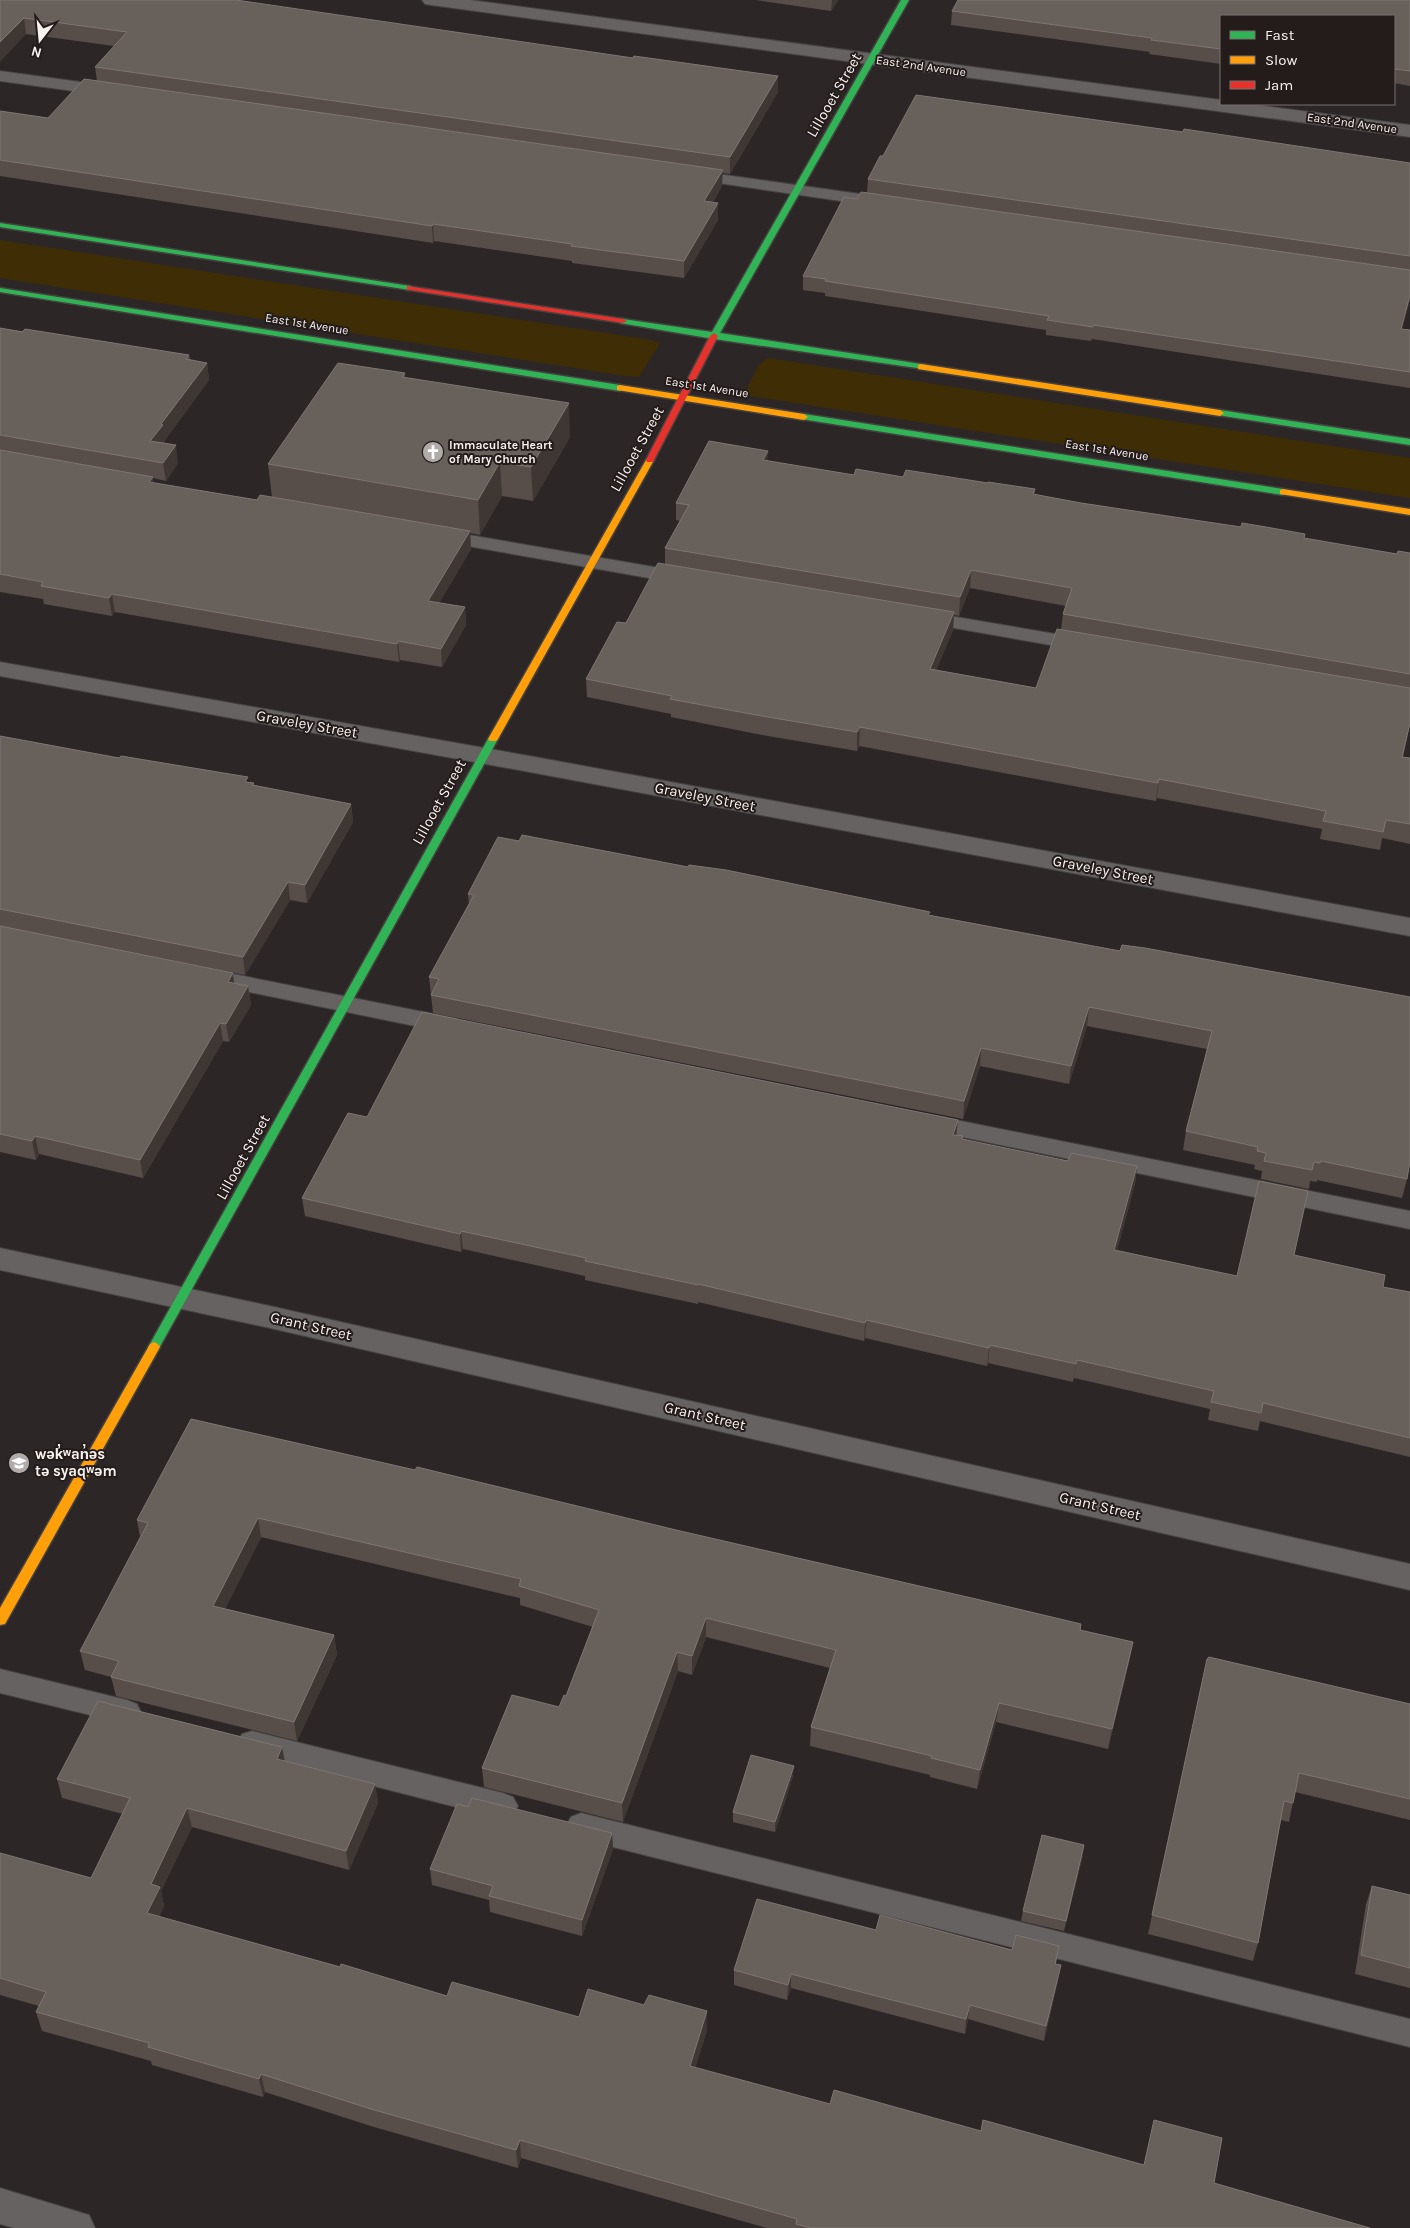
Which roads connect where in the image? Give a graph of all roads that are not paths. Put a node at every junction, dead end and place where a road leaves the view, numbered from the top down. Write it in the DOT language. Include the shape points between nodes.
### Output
graph roads {
  1 [pos="431,0"];
  2 [pos="905,0"];
  3 [pos="872,59"];
  4 [pos="0,76"];
  5 [pos="128,94"];
  6 [pos="1410,131"];
  7 [pos="670,172"];
  8 [pos="797,190"];
  9 [pos="906,206"];
  10 [pos="0,226"];
  11 [pos="0,290"];
  12 [pos="715,336"];
  13 [pos="682,397"];
  14 [pos="1410,442"];
  15 [pos="1410,512"];
  16 [pos="418,532"];
  17 [pos="592,562"];
  18 [pos="700,580"];
  19 [pos="907,615"];
  20 [pos="1104,648"];
  21 [pos="0,669"];
  22 [pos="483,756"];
  23 [pos="1410,927"];
  24 [pos="184,972"];
  25 [pos="344,1004"];
  26 [pos="471,1030"];
  27 [pos="902,1117"];
  28 [pos="1410,1220"];
  29 [pos="0,1259"];
  30 [pos="182,1297"];
  31 [pos="1410,1577"];
  32 [pos="0,1620"];
  33 [pos="0,1681"];
  34 [pos="154,1719"];
  35 [pos="222,1736"];
  36 [pos="531,1813"];
  37 [pos="560,1820"];
  38 [pos="1410,2033"];
  39 [pos="0,2206"];
  40 [pos="76,2228"];
  1 -- 3 [label="street, East 2nd Avenue"];
  2 -- 3 [label="main road, Lillooet Street"];
  3 -- 6 [label="street, East 2nd Avenue"];
  3 -- 8 [label="main road, Lillooet Street"];
  4 -- 5 [label="lane"];
  7 -- 8 [label="lane"];
  8 -- 9 [label="lane"];
  8 -- 12 [label="main road, Lillooet Street"];
  10 -- 12 [label="main road"];
  11 -- 13 [label="main road, East 1st Avenue"];
  12 -- 13 [label="main road, Lillooet Street"];
  12 -- 14 [label="main road"];
  13 -- 15 [label="main road, East 1st Avenue"];
  13 -- 17 [label="main road, Lillooet Street" via="670,425"];
  16 -- 17 [label="lane"];
  17 -- 18 [label="lane"];
  17 -- 22 [label="main road, Lillooet Street"];
  19 -- 20 [label="lane"];
  21 -- 22 [label="street, Graveley Street"];
  22 -- 23 [label="street, Graveley Street"];
  22 -- 25 [label="main road, Lillooet Street"];
  24 -- 25 [label="lane"];
  25 -- 26 [label="lane"];
  25 -- 30 [label="main road, Lillooet Street"];
  27 -- 28 [label="lane"];
  29 -- 30 [label="street, Grant Street"];
  30 -- 31 [label="street, Grant Street"];
  30 -- 32 [label="main road, Lillooet Street"];
  33 -- 34 [label="lane"];
  35 -- 36 [label="lane"];
  37 -- 38 [label="lane"];
  39 -- 40 [label="street"];
}
